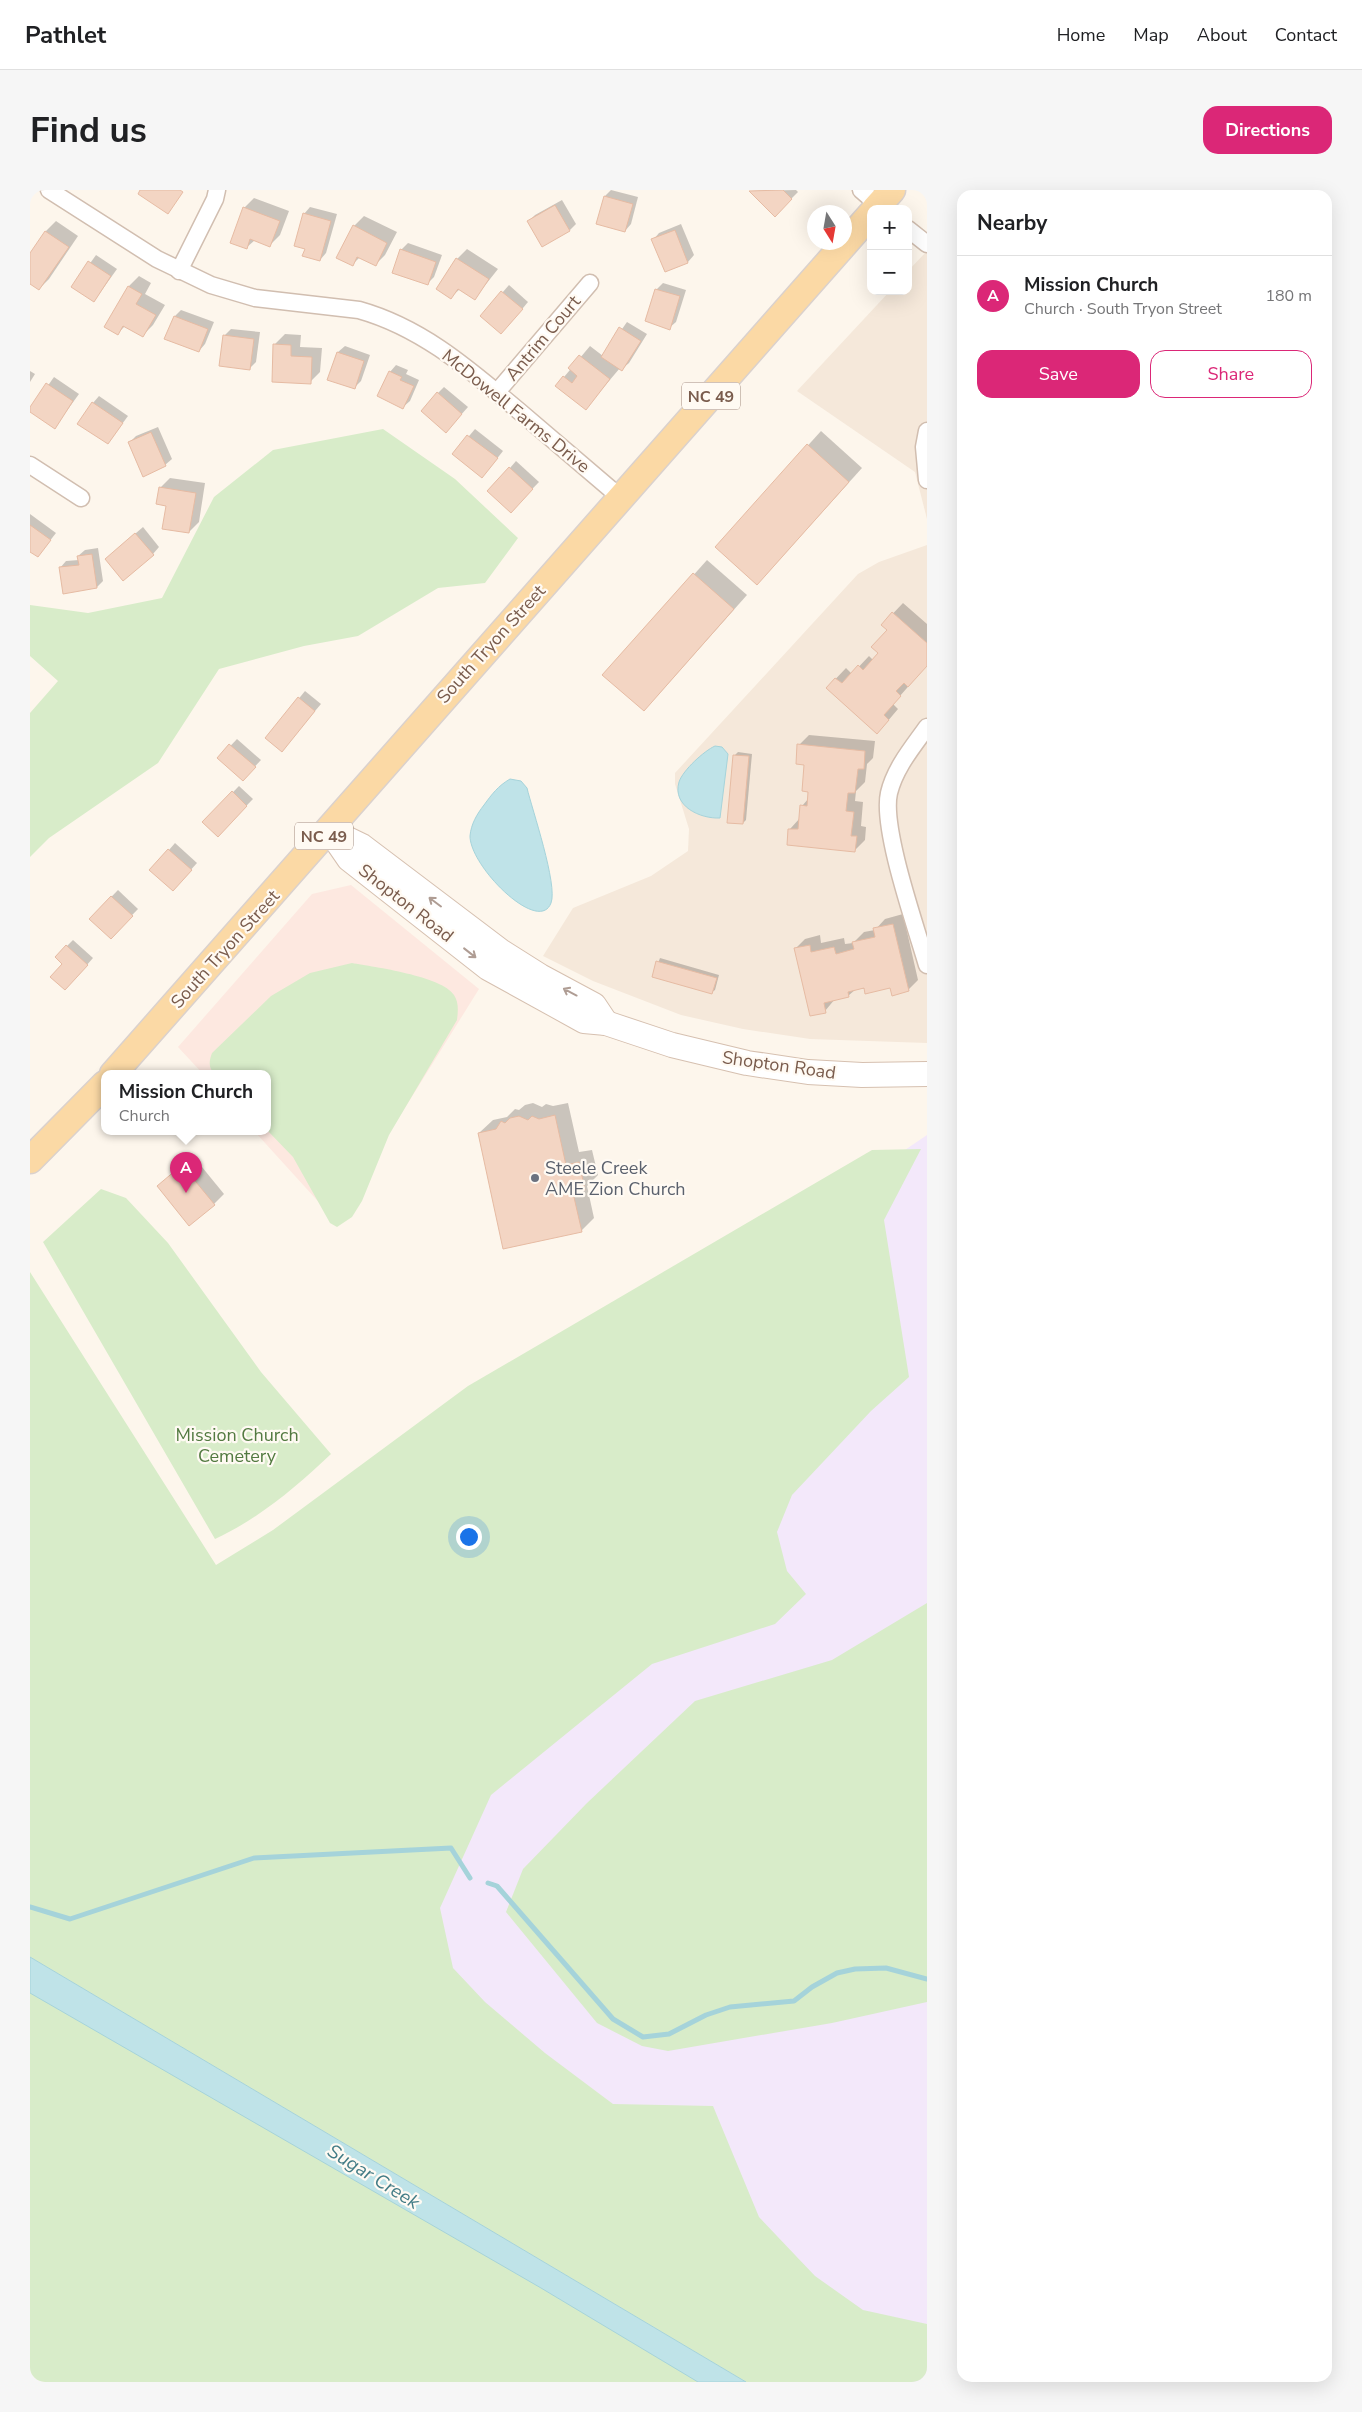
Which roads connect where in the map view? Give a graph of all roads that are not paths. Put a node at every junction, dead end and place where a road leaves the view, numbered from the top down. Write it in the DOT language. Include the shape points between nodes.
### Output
graph roads {
  1 [pos="49,190"];
  2 [pos="217,190"];
  3 [pos="877,203"];
  4 [pos="912,232"];
  5 [pos="927,244"];
  6 [pos="179,270"];
  7 [pos="590,283"];
  8 [pos="496,392"];
  9 [pos="927,431"];
  10 [pos="30,465"];
  11 [pos="927,480"];
  12 [pos="81,498"];
  13 [pos="621,498"];
  14 [pos="927,727"];
  15 [pos="329,830"];
  16 [pos="927,965"];
  17 [pos="117,1070"];
  18 [pos="927,1074"];
  19 [pos="101,1088"];
  20 [pos="30,1160"];
  1 -- 6 [label="street, McDowell Farms Drive"];
  2 -- 6 [label="street"];
  3 -- 13 [label="main road, South Tryon Street / NC 49"];
  4 -- 5 [label="street"];
  6 -- 8 [label="street, McDowell Farms Drive" via="211,286 240,295 374,314 418,334 460,361"];
  7 -- 8 [label="street, Antrim Court"];
  8 -- 13 [label="street, McDowell Farms Drive"];
  9 -- 11 [label="street" via="924,447"];
  10 -- 12 [label="street"];
  13 -- 15 [label="main road, South Tryon Street / NC 49"];
  14 -- 16 [label="street" via="900,765 889,794 889,825"];
  15 -- 17 [label="main road, South Tryon Street / NC 49"];
  15 -- 18 [label="street, Shopton Road" via="349,859 488,968 584,1021 606,1023 672,1045 747,1063 808,1072"];
  19 -- 20 [label="main road"];
}
